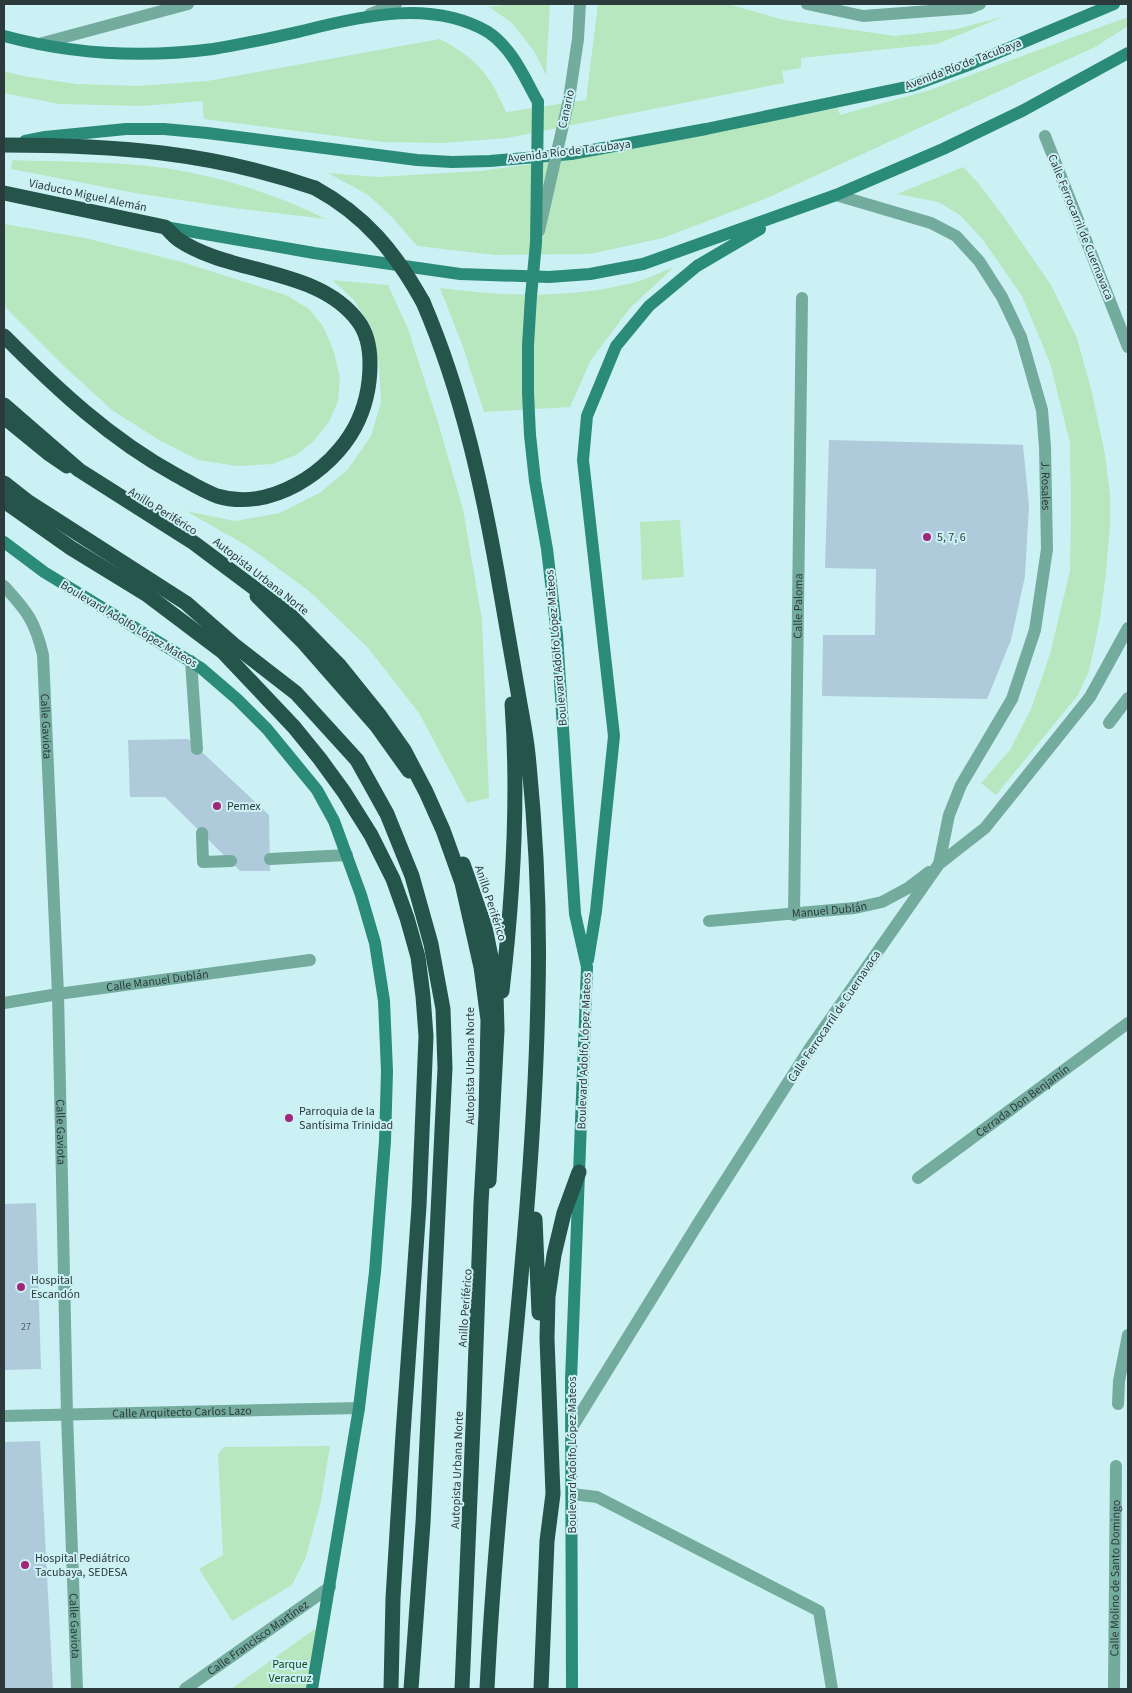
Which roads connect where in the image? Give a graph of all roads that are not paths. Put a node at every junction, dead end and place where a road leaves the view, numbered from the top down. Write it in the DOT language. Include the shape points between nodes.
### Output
graph roads {
  1 [pos="188,4"];
  2 [pos="396,4"];
  3 [pos="580,4"];
  4 [pos="807,4"];
  5 [pos="980,4"];
  6 [pos="1114,4"];
  7 [pos="370,14"];
  8 [pos="4,36"];
  9 [pos="39,44"];
  10 [pos="1128,53"];
  11 [pos="1045,136"];
  12 [pos="5,145"];
  13 [pos="4,193"];
  14 [pos="836,195"];
  15 [pos="790,212"];
  16 [pos="165,227"];
  17 [pos="536,243"];
  18 [pos="802,298"];
  19 [pos="4,336"];
  20 [pos="1128,347"];
  21 [pos="4,406"];
  22 [pos="4,417"];
  23 [pos="4,483"];
  24 [pos="4,501"];
  25 [pos="4,542"];
  26 [pos="4,586"];
  27 [pos="507,626"];
  28 [pos="1128,628"];
  29 [pos="191,661"];
  30 [pos="1128,698"];
  31 [pos="1109,723"];
  32 [pos="197,748"];
  33 [pos="202,833"];
  34 [pos="347,855"];
  35 [pos="270,859"];
  36 [pos="231,861"];
  37 [pos="939,864"];
  38 [pos="794,914"];
  39 [pos="709,921"];
  40 [pos="310,960"];
  41 [pos="587,967"];
  42 [pos="58,994"];
  43 [pos="4,1003"];
  44 [pos="1128,1023"];
  45 [pos="497,1030"];
  46 [pos="531,1157"];
  47 [pos="579,1172"];
  48 [pos="918,1178"];
  49 [pos="1128,1335"];
  50 [pos="1118,1404"];
  51 [pos="359,1408"];
  52 [pos="67,1415"];
  53 [pos="4,1416"];
  54 [pos="571,1429"];
  55 [pos="1116,1466"];
  56 [pos="572,1494"];
  57 [pos="547,1541"];
  58 [pos="330,1587"];
  59 [pos="78,1689"];
  60 [pos="185,1689"];
  61 [pos="312,1689"];
  62 [pos="391,1689"];
  63 [pos="411,1689"];
  64 [pos="462,1689"];
  65 [pos="486,1689"];
  66 [pos="541,1689"];
  67 [pos="572,1689"];
  68 [pos="832,1689"];
  69 [pos="1114,1689"];
  1 -- 9 [label="street"];
  2 -- 7 [label="street"];
  3 -- 17 [label="street, Canario, bridge" via="569,99"];
  4 -- 5 [label="street" via="863,16 970,8"];
  6 -- 12 [label="main road, Avenida Río de Tacubaya" via="911,86 571,154 452,162 207,133 126,129 45,137"];
  7 -- 9 [label="main road" via="254,42 178,52 91,52"];
  7 -- 17 [label="main road, bridge" via="393,11 454,15 489,32 514,59 538,102"];
  8 -- 9 [label="main road"];
  10 -- 14 [label="main road" via="1014,115"];
  11 -- 20 [label="street, Calle Ferrocarril de Cuernavaca"];
  12 -- 27 [label="highway, bridge" via="60,145 168,153 234,164 316,188 339,201 376,235 410,278 442,349 468,436 490,529"];
  13 -- 16 [label="highway, Viaducto Miguel Alemán"];
  14 -- 15 [label="main road"];
  14 -- 37 [label="street, J. Rosales" via="931,222 956,236 979,261 1002,297 1021,338 1042,410 1047,549 1034,630 1012,699 961,785 949,815"];
  15 -- 16 [label="main road" via="643,264 590,274 549,277 460,274"];
  15 -- 41 [label="main road" via="696,266 649,306 616,346 587,416 583,460 614,736"];
  16 -- 19 [label="highway" via="194,250 298,281 330,296 358,320 366,333 370,376 355,428 331,458 300,483 262,498 246,499 218,496 200,488 151,462 98,424 51,384"];
  17 -- 41 [label="main road, Boulevard Adolfo López Mateos, bridge" via="528,355 530,435 557,635 575,914"];
  18 -- 38 [label="street, Calle Paloma"];
  21 -- 64 [label="highway, Autopista Urbana Norte, bridge" via="79,470 194,544 288,614 339,665 404,750 429,799 462,883 480,958 488,1020"];
  22 -- 45 [label="highway, Anillo Periférico" via="48,453 206,556 258,597 304,643 376,725 427,799 463,866 492,956"];
  23 -- 63 [label="highway, Autopista Urbana Norte, bridge" via="186,603 296,693 357,760 387,814 412,876 431,944 443,1009 445,1068 423,1523"];
  24 -- 62 [label="highway" via="71,548 146,594 223,652 294,727 344,792 371,835 393,879 407,918 418,957 426,1036 419,1206 393,1598"];
  25 -- 29 [label="main road, Boulevard Adolfo López Mateos" via="44,572"];
  26 -- 42 [label="street, Calle Gaviota" via="26,610 39,635 43,655"];
  27 -- 45 [label="highway" via="513,710 514,795 511,889"];
  27 -- 46 [label="highway" via="528,751 537,887 538,992"];
  28 -- 37 [label="street, Calle Ferrocarril de Cuernavaca" via="1090,697 986,828"];
  29 -- 32 [label="street"];
  29 -- 34 [label="main road, Boulevard Adolfo López Mateos" via="243,705 297,764 317,790"];
  30 -- 31 [label="street"];
  33 -- 36 [label="street" via="203,862"];
  34 -- 35 [label="street"];
  34 -- 51 [label="main road, Boulevard Adolfo López Mateos" via="376,944 384,1001 388,1071 375,1272"];
  37 -- 38 [label="street, Manuel Dublán" via="908,888 882,902"];
  37 -- 54 [label="street, Calle Ferrocarril de Cuernavaca" via="810,1048"];
  38 -- 39 [label="street, Manuel Dublán"];
  40 -- 42 [label="street, Calle Manuel Dublán"];
  41 -- 47 [label="main road, Boulevard Adolfo López Mateos"];
  42 -- 43 [label="street, Calle Manuel Dublán"];
  42 -- 52 [label="street, Calle Gaviota"];
  44 -- 48 [label="street, Cerrada Don Benjamín"];
  45 -- 64 [label="highway, Anillo Periférico" via="493,1139 467,1473"];
  46 -- 57 [label="highway"];
  46 -- 65 [label="highway"];
  47 -- 54 [label="main road, Boulevard Adolfo López Mateos"];
  47 -- 57 [label="highway" via="564,1213 548,1297 553,1494"];
  49 -- 50 [label="street"];
  51 -- 52 [label="street, Calle Arquitecto Carlos Lazo"];
  51 -- 58 [label="main road, Boulevard Adolfo López Mateos"];
  52 -- 53 [label="street, Calle Arquitecto Carlos Lazo"];
  52 -- 59 [label="street, Calle Gaviota"];
  54 -- 56 [label="main road, Boulevard Adolfo López Mateos"];
  55 -- 69 [label="street, Calle Molino de Santo Domingo"];
  56 -- 67 [label="main road, Boulevard Adolfo López Mateos"];
  56 -- 68 [label="street" via="596,1497 819,1611"];
  57 -- 66 [label="highway"];
  58 -- 60 [label="street, Calle Francisco Martínez"];
  58 -- 61 [label="main road, Boulevard Adolfo López Mateos"];
}
